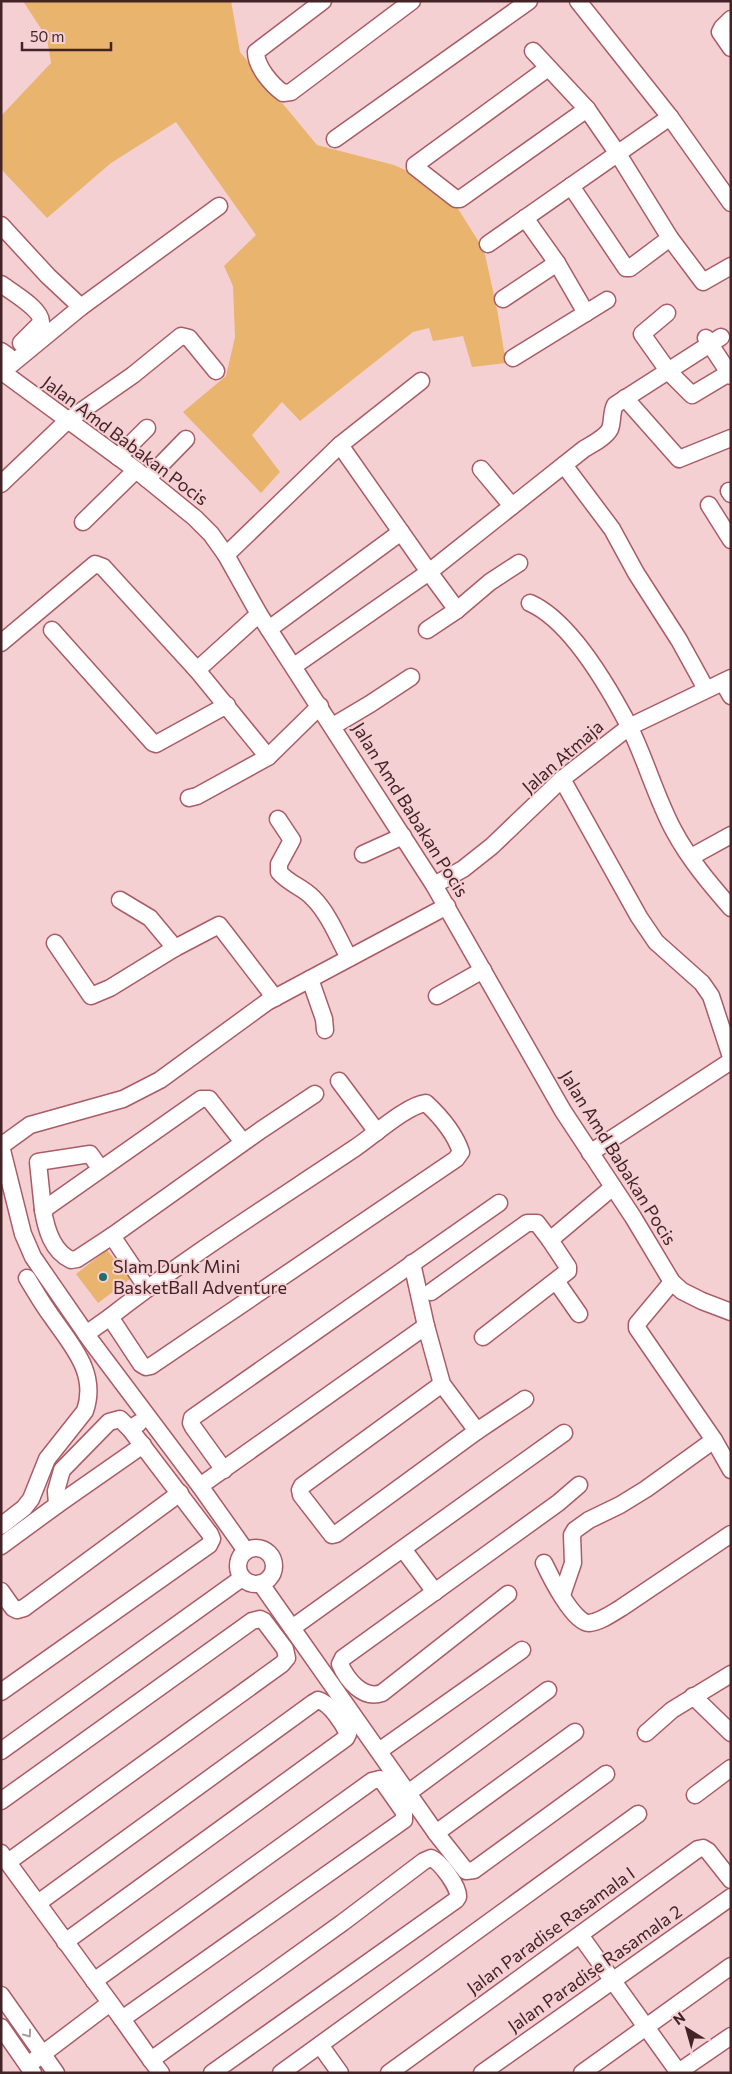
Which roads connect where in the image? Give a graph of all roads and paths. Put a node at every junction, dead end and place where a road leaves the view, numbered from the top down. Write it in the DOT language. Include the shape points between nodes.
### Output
graph roads {
  1 [pos="323,1"];
  2 [pos="412,1"];
  3 [pos="530,1"];
  4 [pos="578,1"];
  5 [pos="731,19"];
  6 [pos="731,48"];
  7 [pos="533,51"];
  8 [pos="548,68"];
  9 [pos="587,109"];
  10 [pos="670,117"];
  11 [pos="335,139"];
  12 [pos="618,154"];
  13 [pos="571,186"];
  14 [pos="731,203"];
  15 [pos="220,206"];
  16 [pos="526,218"];
  17 [pos="1,225"];
  18 [pos="670,238"];
  19 [pos="488,244"];
  20 [pos="557,262"];
  21 [pos="731,266"];
  22 [pos="1,284"];
  23 [pos="503,299"];
  24 [pos="607,300"];
  25 [pos="81,307"];
  26 [pos="586,313"];
  27 [pos="668,313"];
  28 [pos="3,356"];
  29 [pos="513,358"];
  30 [pos="216,371"];
  31 [pos="2,372"];
  32 [pos="669,372"];
  33 [pos="730,375"];
  34 [pos="422,381"];
  35 [pos="625,398"];
  36 [pos="67,421"];
  37 [pos="147,428"];
  38 [pos="731,438"];
  39 [pos="186,439"];
  40 [pos="340,445"];
  41 [pos="118,457"];
  42 [pos="564,465"];
  43 [pos="481,469"];
  44 [pos="142,475"];
  45 [pos="1,484"];
  46 [pos="709,505"];
  47 [pos="512,506"];
  48 [pos="83,522"];
  49 [pos="401,532"];
  50 [pos="731,540"];
  51 [pos="226,555"];
  52 [pos="519,563"];
  53 [pos="429,572"];
  54 [pos="530,603"];
  55 [pos="457,610"];
  56 [pos="259,614"];
  57 [pos="269,629"];
  58 [pos="52,630"];
  59 [pos="427,630"];
  60 [pos="1,644"];
  61 [pos="294,666"];
  62 [pos="197,670"];
  63 [pos="411,677"];
  64 [pos="727,680"];
  65 [pos="706,689"];
  66 [pos="731,696"];
  67 [pos="227,706"];
  68 [pos="320,706"];
  69 [pos="333,726"];
  70 [pos="629,727"];
  71 [pos="268,757"];
  72 [pos="562,779"];
  73 [pos="189,798"];
  74 [pos="278,819"];
  75 [pos="731,835"];
  76 [pos="403,836"];
  77 [pos="363,854"];
  78 [pos="691,857"];
  79 [pos="434,885"];
  80 [pos="120,900"];
  81 [pos="447,906"];
  82 [pos="731,908"];
  83 [pos="55,944"];
  84 [pos="175,948"];
  85 [pos="349,958"];
  86 [pos="483,970"];
  87 [pos="310,979"];
  88 [pos="436,996"];
  89 [pos="275,998"];
  90 [pos="325,1030"];
  91 [pos="731,1057"];
  92 [pos="731,1061"];
  93 [pos="339,1081"];
  94 [pos="316,1094"];
  95 [pos="377,1132"];
  96 [pos="243,1142"];
  97 [pos="1,1146"];
  98 [pos="590,1153"];
  99 [pos="100,1168"];
  100 [pos="613,1187"];
  101 [pos="499,1203"];
  102 [pos="43,1210"];
  103 [pos="112,1236"];
  104 [pos="550,1240"];
  105 [pos="412,1263"];
  106 [pos="27,1278"];
  107 [pos="556,1282"];
  108 [pos="672,1282"];
  109 [pos="147,1288"];
  110 [pos="431,1292"];
  111 [pos="731,1312"];
  112 [pos="579,1314"];
  113 [pos="110,1317"];
  114 [pos="426,1326"];
  115 [pos="86,1334"];
  116 [pos="483,1337"];
  117 [pos="442,1384"];
  118 [pos="525,1399"];
  119 [pos="147,1417"];
  120 [pos="130,1429"];
  121 [pos="477,1431"];
  122 [pos="564,1433"];
  123 [pos="714,1440"];
  124 [pos="143,1445"];
  125 [pos="730,1466"];
  126 [pos="224,1470"];
  127 [pos="579,1485"];
  128 [pos="200,1486"];
  129 [pos="180,1493"];
  130 [pos="57,1505"];
  131 [pos="1,1526"];
  132 [pos="731,1534"];
  133 [pos="1,1546"];
  134 [pos="403,1549"];
  135 [pos="246,1551"];
  136 [pos="544,1562"];
  137 [pos="242,1578"];
  138 [pos="260,1584"];
  139 [pos="1,1591"];
  140 [pos="434,1592"];
  141 [pos="508,1594"];
  142 [pos="562,1595"];
  143 [pos="292,1628"];
  144 [pos="522,1650"];
  145 [pos="731,1674"];
  146 [pos="548,1690"];
  147 [pos="1,1692"];
  148 [pos="693,1696"];
  149 [pos="575,1732"];
  150 [pos="646,1733"];
  151 [pos="731,1733"];
  152 [pos="1,1750"];
  153 [pos="379,1751"];
  154 [pos="731,1768"];
  155 [pos="606,1774"];
  156 [pos="408,1792"];
  157 [pos="696,1795"];
  158 [pos="1,1801"];
  159 [pos="638,1814"];
  160 [pos="436,1833"];
  161 [pos="4,1857"];
  162 [pos="731,1880"];
  163 [pos="731,1897"];
  164 [pos="38,1903"];
  165 [pos="580,1934"];
  166 [pos="66,1942"];
  167 [pos="731,1966"];
  168 [pos="94,1981"];
  169 [pos="614,1981"];
  170 [pos="1,1995"];
  171 [pos="110,2003"];
  172 [pos="15,2016"];
  173 [pos="122,2019"];
  174 [pos="646,2026"];
  175 [pos="1,2027"];
  176 [pos="731,2036"];
  177 [pos="320,2045"];
  178 [pos="43,2054"];
  179 [pos="156,2066"];
  180 [pos="31,2069"];
  181 [pos="678,2072"];
  182 [pos="56,2073"];
  183 [pos="212,2073"];
  184 [pos="280,2073"];
  185 [pos="340,2073"];
  186 [pos="389,2073"];
  187 [pos="482,2073"];
  188 [pos="582,2073"];
  1 -- 2 [label="street" via="256,52 260,67 283,93 291,92"];
  3 -- 11 [label="street"];
  4 -- 10 [label="street"];
  5 -- 6 [label="street" via="720,32"];
  7 -- 8 [label="street"];
  8 -- 9 [label="street"];
  8 -- 9 [label="street" via="415,167 460,200"];
  9 -- 12 [label="street"];
  10 -- 12 [label="street"];
  10 -- 14 [label="street"];
  12 -- 13 [label="street"];
  12 -- 18 [label="street"];
  13 -- 16 [label="street"];
  13 -- 18 [label="street" via="626,268"];
  15 -- 25 [label="street"];
  16 -- 19 [label="street"];
  16 -- 20 [label="street"];
  17 -- 25 [label="street"];
  18 -- 21 [label="street" via="703,282"];
  20 -- 23 [label="street"];
  20 -- 26 [label="street"];
  22 -- 28 [label="street" via="38,312 42,319"];
  24 -- 26 [label="street"];
  25 -- 31 [label="street"];
  26 -- 29 [label="street"];
  27 -- 32 [label="street" via="642,334"];
  30 -- 36 [label="street" via="189,338 181,336 133,375"];
  31 -- 36 [label="street, Jalan Amd Babakan Pocis"];
  32 -- 33 [label="street" via="694,395"];
  32 -- 33 [label="street" via="712,339"];
  32 -- 35 [label="street"];
  34 -- 40 [label="street"];
  35 -- 38 [label="street" via="678,458"];
  35 -- 42 [label="street" via="613,410 609,431"];
  36 -- 41 [label="street, Jalan Amd Babakan Pocis"];
  36 -- 45 [label="street"];
  37 -- 41 [label="street"];
  39 -- 44 [label="street"];
  40 -- 49 [label="street"];
  40 -- 51 [label="street"];
  41 -- 44 [label="street, Jalan Amd Babakan Pocis"];
  42 -- 47 [label="street"];
  42 -- 65 [label="street" via="612,530 680,640"];
  43 -- 47 [label="street"];
  44 -- 48 [label="street"];
  44 -- 51 [label="street, Jalan Amd Babakan Pocis" via="195,518"];
  46 -- 50 [label="street"];
  47 -- 53 [label="street"];
  49 -- 53 [label="street"];
  49 -- 57 [label="street"];
  51 -- 56 [label="street, Jalan Amd Babakan Pocis"];
  52 -- 55 [label="street"];
  53 -- 55 [label="street"];
  53 -- 61 [label="street"];
  54 -- 70 [label="street" via="564,627 590,661"];
  55 -- 59 [label="street"];
  56 -- 57 [label="street, Jalan Amd Babakan Pocis"];
  56 -- 62 [label="street"];
  57 -- 61 [label="street, Jalan Amd Babakan Pocis"];
  58 -- 67 [label="street" via="153,743"];
  60 -- 62 [label="street" via="95,564 99,564"];
  61 -- 68 [label="street, Jalan Amd Babakan Pocis"];
  62 -- 67 [label="street"];
  63 -- 69 [label="street"];
  64 -- 65 [label="street, Jalan Atmaja"];
  64 -- 66 [label="street"];
  65 -- 70 [label="street, Jalan Atmaja"];
  67 -- 71 [label="street"];
  68 -- 69 [label="street, Jalan Amd Babakan Pocis"];
  68 -- 71 [label="street"];
  69 -- 76 [label="street, Jalan Amd Babakan Pocis"];
  70 -- 72 [label="street, Jalan Atmaja"];
  70 -- 78 [label="street" via="674,832"];
  71 -- 73 [label="street"];
  72 -- 79 [label="street, Jalan Atmaja" via="492,846 463,869"];
  72 -- 91 [label="street" via="639,918 656,942 702,983 711,996"];
  74 -- 85 [label="street" via="292,840 279,864 280,872 314,899"];
  75 -- 78 [label="street"];
  76 -- 77 [label="street"];
  76 -- 79 [label="street, Jalan Amd Babakan Pocis"];
  78 -- 82 [label="street"];
  79 -- 81 [label="street, Jalan Amd Babakan Pocis"];
  80 -- 84 [label="street" via="150,918"];
  81 -- 85 [label="street"];
  81 -- 86 [label="street, Jalan Amd Babakan Pocis"];
  83 -- 84 [label="street" via="91,996"];
  84 -- 89 [label="street" via="219,925"];
  85 -- 87 [label="street"];
  86 -- 88 [label="street"];
  86 -- 98 [label="street, Jalan Amd Babakan Pocis"];
  87 -- 89 [label="street"];
  87 -- 90 [label="street"];
  89 -- 97 [label="street" via="143,1090 123,1099 30,1125"];
  92 -- 98 [label="street"];
  93 -- 95 [label="street"];
  94 -- 96 [label="street"];
  95 -- 109 [label="street"];
  95 -- 113 [label="street" via="417,1104 426,1103 457,1141 461,1152 151,1366 141,1364"];
  96 -- 99 [label="street" via="209,1099 200,1100"];
  96 -- 103 [label="street"];
  97 -- 115 [label="street" via="27,1246"];
  98 -- 100 [label="street, Jalan Amd Babakan Pocis"];
  99 -- 102 [label="street"];
  99 -- 102 [label="street" via="90,1154 38,1162"];
  100 -- 104 [label="street"];
  100 -- 108 [label="street, Jalan Amd Babakan Pocis"];
  101 -- 105 [label="street"];
  102 -- 103 [label="street" via="49,1237 71,1260"];
  103 -- 109 [label="street"];
  104 -- 107 [label="street" via="569,1269"];
  104 -- 110 [label="street" via="537,1223 527,1223"];
  105 -- 114 [label="street"];
  105 -- 126 [label="street" via="192,1418 193,1427"];
  106 -- 131 [label="street" via="79,1354 86,1371 88,1402 85,1411 47,1459 28,1504"];
  107 -- 112 [label="street"];
  107 -- 116 [label="street"];
  108 -- 111 [label="street, Jalan Amd Babakan Pocis" via="688,1295"];
  108 -- 123 [label="street" via="637,1328"];
  109 -- 113 [label="street"];
  113 -- 115 [label="street"];
  114 -- 117 [label="street"];
  114 -- 126 [label="street"];
  115 -- 119 [label="street"];
  117 -- 121 [label="street"];
  117 -- 121 [label="street" via="302,1486 301,1495 334,1536"];
  118 -- 121 [label="street"];
  119 -- 120 [label="street"];
  119 -- 128 [label="street"];
  120 -- 124 [label="street"];
  120 -- 130 [label="street" via="120,1419 109,1422 68,1462 58,1481"];
  122 -- 134 [label="street"];
  123 -- 125 [label="street"];
  123 -- 142 [label="street" via="646,1489 575,1530 572,1535 573,1562"];
  124 -- 129 [label="street"];
  124 -- 130 [label="street"];
  126 -- 128 [label="street"];
  127 -- 140 [label="street"];
  128 -- 135 [label="street"];
  129 -- 139 [label="street" via="24,1608 13,1608"];
  129 -- 147 [label="street" via="210,1534 209,1545"];
  130 -- 133 [label="street"];
  132 -- 142 [label="street" via="596,1621 579,1620"];
  134 -- 140 [label="street"];
  134 -- 143 [label="street"];
  135 -- 137 [label="street" via="238,1565"];
  135 -- 138 [label="street" via="263,1549 271,1556 273,1573"];
  136 -- 142 [label="street"];
  137 -- 138 [label="street" via="251,1584"];
  137 -- 152 [label="street"];
  138 -- 143 [label="street"];
  140 -- 141 [label="street" via="340,1661 354,1684 366,1694 382,1694"];
  143 -- 153 [label="street"];
  144 -- 153 [label="street"];
  145 -- 148 [label="street"];
  146 -- 156 [label="street"];
  148 -- 150 [label="street"];
  148 -- 151 [label="street"];
  149 -- 160 [label="street"];
  153 -- 156 [label="street"];
  154 -- 157 [label="street"];
  155 -- 160 [label="street" via="470,1871 461,1866"];
  156 -- 160 [label="street"];
  158 -- 161 [label="street" via="252,1621 264,1621 287,1654 282,1664"];
  159 -- 177 [label="street"];
  161 -- 164 [label="street"];
  162 -- 165 [label="street, Jalan Paradise Rasamala I" via="708,1851 698,1849"];
  163 -- 169 [label="street, Jalan Paradise Rasamala 2"];
  164 -- 166 [label="street"];
  164 -- 166 [label="street" via="318,1700 345,1729 346,1738"];
  165 -- 169 [label="street"];
  165 -- 186 [label="street, Jalan Paradise Rasamala I"];
  166 -- 168 [label="street"];
  167 -- 174 [label="street"];
  168 -- 171 [label="street"];
  168 -- 173 [label="street" via="372,1781 380,1779 384,1782 404,1812 404,1820"];
  169 -- 174 [label="street"];
  169 -- 187 [label="street, Jalan Paradise Rasamala 2"];
  170 -- 172 [label="street"];
  171 -- 173 [label="street"];
  171 -- 178 [label="street"];
  172 -- 175 [label="street"];
  172 -- 178 [label="street, one-way"];
  173 -- 179 [label="street"];
  174 -- 181 [label="street"];
  174 -- 188 [label="street"];
  175 -- 180 [label="street"];
  176 -- 181 [label="street"];
  177 -- 184 [label="street"];
  177 -- 185 [label="street"];
  178 -- 180 [label="street"];
  178 -- 182 [label="street"];
  179 -- 183 [label="street" via="424,1861 431,1858 438,1862 458,1889 456,1900"];
}
